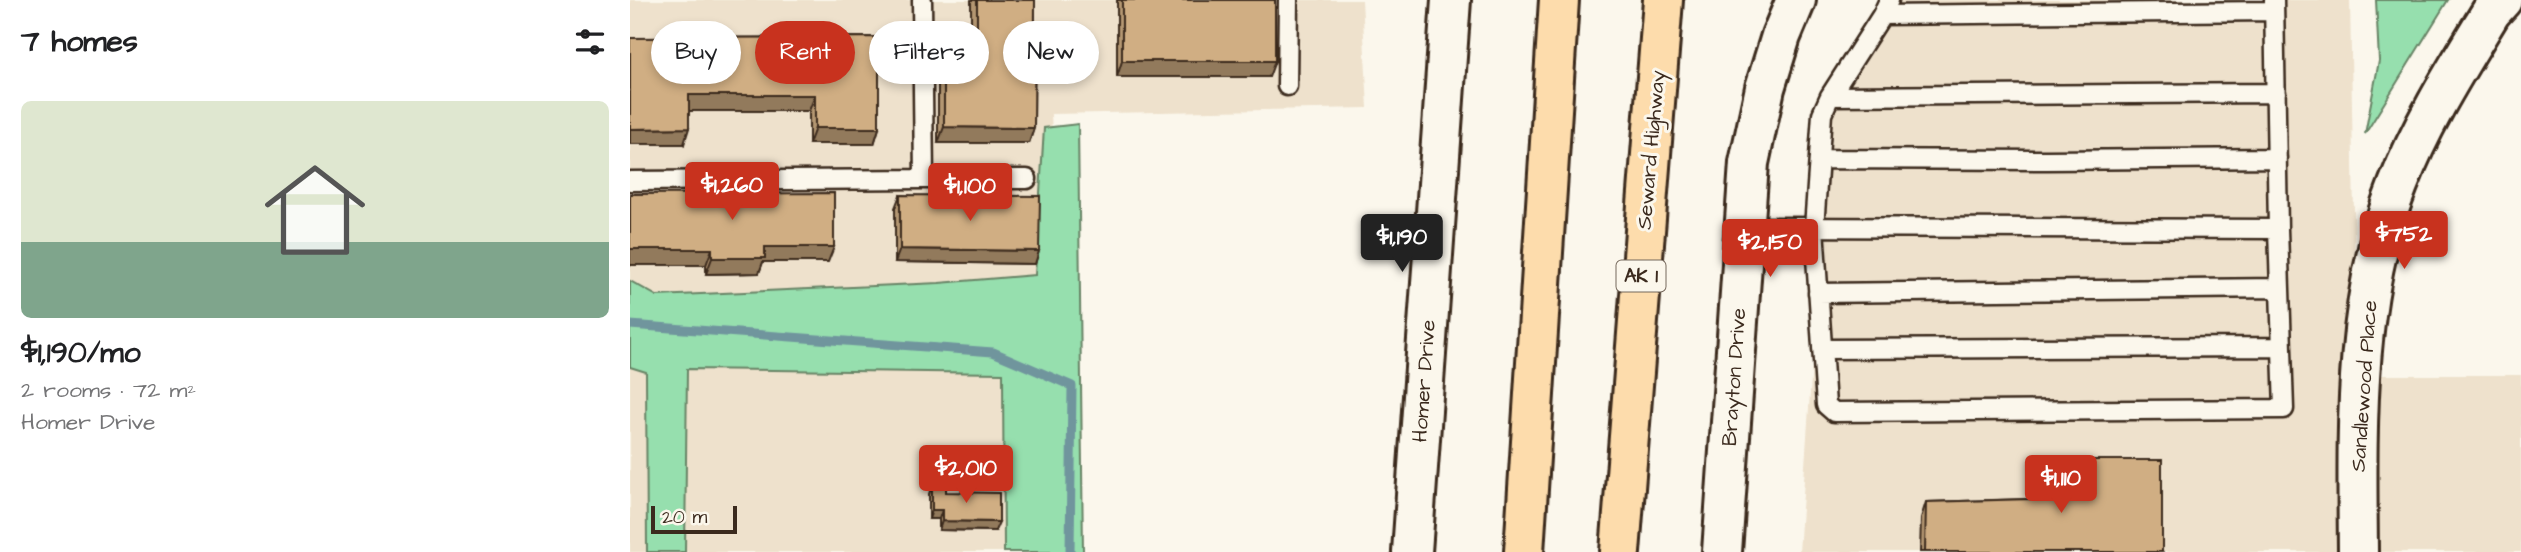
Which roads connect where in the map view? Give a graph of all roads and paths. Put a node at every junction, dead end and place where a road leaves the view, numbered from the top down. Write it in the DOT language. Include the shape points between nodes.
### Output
graph roads {
  1 [pos="922,0"];
  2 [pos="1288,0"];
  3 [pos="1451,0"];
  4 [pos="1559,0"];
  5 [pos="1663,0"];
  6 [pos="1796,0"];
  7 [pos="2502,0"];
  8 [pos="2274,6"];
  9 [pos="1886,8"];
  10 [pos="1287,86"];
  11 [pos="2276,93"];
  12 [pos="1830,96"];
  13 [pos="2277,158"];
  14 [pos="1819,159"];
  15 [pos="924,179"];
  16 [pos="1027,179"];
  17 [pos="630,181"];
  18 [pos="1744,227"];
  19 [pos="1814,228"];
  20 [pos="2278,229"];
  21 [pos="2280,288"];
  22 [pos="1818,293"];
  23 [pos="2282,347"];
  24 [pos="1822,349"];
  25 [pos="1412,552"];
  26 [pos="1524,552"];
  27 [pos="1622,552"];
  28 [pos="1723,552"];
  29 [pos="2358,552"];
  1 -- 15 [label="lane"];
  2 -- 10 [label="lane"];
  3 -- 25 [label="street, Homer Drive"];
  4 -- 26 [label="highway"];
  5 -- 27 [label="highway, Seward Highway / AK 1"];
  6 -- 18 [label="street, Brayton Drive" via="1758,111"];
  7 -- 29 [label="street, Sandlewood Place" via="2438,98 2397,186 2376,257 2360,393"];
  8 -- 9 [label="lane"];
  8 -- 11 [label="lane"];
  9 -- 12 [label="lane"];
  11 -- 12 [label="lane"];
  11 -- 13 [label="lane"];
  12 -- 14 [label="lane" via="1822,114"];
  13 -- 14 [label="lane"];
  13 -- 20 [label="lane"];
  14 -- 19 [label="lane"];
  15 -- 16 [label="lane"];
  15 -- 17 [label="lane"];
  18 -- 19 [label="lane"];
  18 -- 28 [label="street, Brayton Drive"];
  19 -- 20 [label="lane"];
  19 -- 22 [label="lane"];
  20 -- 21 [label="lane"];
  21 -- 22 [label="lane"];
  21 -- 23 [label="lane"];
  22 -- 24 [label="lane"];
  23 -- 24 [label="lane"];
  23 -- 24 [label="lane" via="2284,409 1834,412 1826,405"];
}
